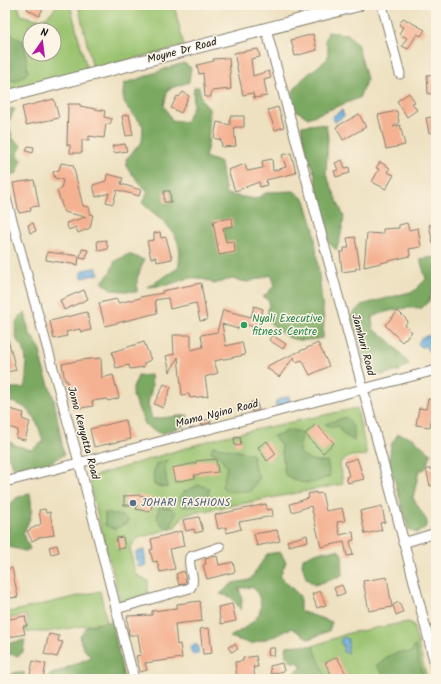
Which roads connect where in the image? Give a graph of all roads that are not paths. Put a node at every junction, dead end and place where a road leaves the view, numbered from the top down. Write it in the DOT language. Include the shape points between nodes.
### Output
graph roads {
  1 [pos="358,5"];
  2 [pos="382,5"];
  3 [pos="266,29"];
  4 [pos="400,74"];
  5 [pos="5,97"];
  6 [pos="5,195"];
  7 [pos="436,370"];
  8 [pos="363,390"];
  9 [pos="79,462"];
  10 [pos="5,482"];
  11 [pos="436,533"];
  12 [pos="403,543"];
  13 [pos="220,547"];
  14 [pos="116,609"];
  15 [pos="436,668"];
  16 [pos="134,679"];
  1 -- 3 [label="main road, Moyne Dr Road"];
  2 -- 4 [label="street"];
  3 -- 5 [label="main road, Moyne Dr Road"];
  3 -- 8 [label="street, Jamhuri Road"];
  6 -- 9 [label="street, Jomo Kenyatta Road"];
  7 -- 8 [label="street, Mama Ngina Road"];
  8 -- 9 [label="street, Mama Ngina Road"];
  8 -- 12 [label="street, Jamhuri Road"];
  9 -- 10 [label="street, Mama Ngina Road"];
  9 -- 14 [label="street, Jomo Kenyatta Road"];
  11 -- 12 [label="street"];
  12 -- 15 [label="street, Jamhuri Road"];
  13 -- 14 [label="street" via="190,557 193,582 190,588"];
  14 -- 16 [label="street, Jomo Kenyatta Road"];
}
